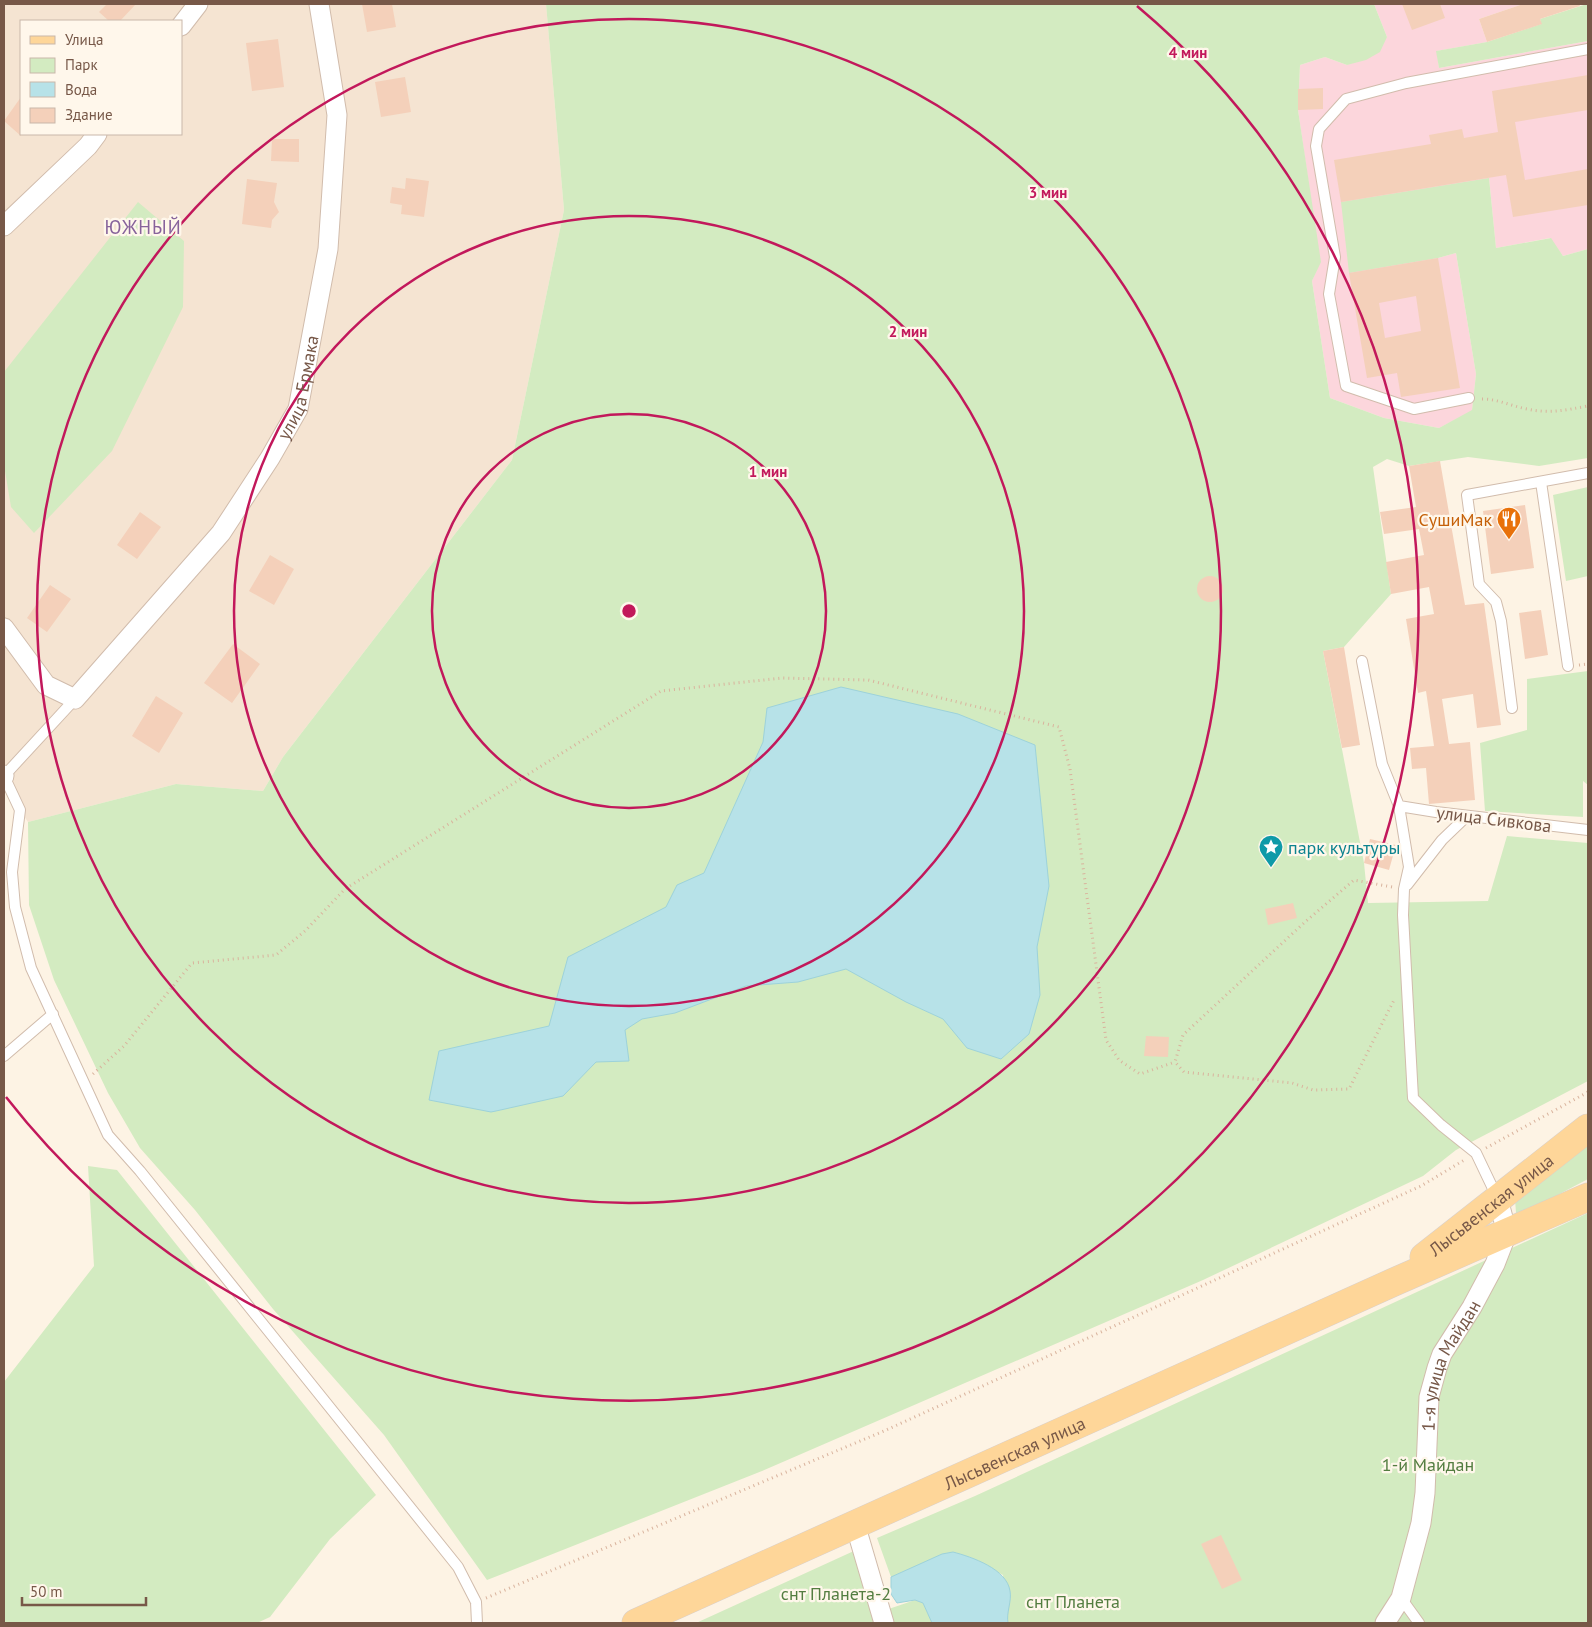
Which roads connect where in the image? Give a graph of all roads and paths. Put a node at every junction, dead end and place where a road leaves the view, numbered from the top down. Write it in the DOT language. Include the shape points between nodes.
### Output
graph roads {
  1 [pos="198,4"];
  2 [pos="319,4"];
  3 [pos="182,25"];
  4 [pos="1588,49"];
  5 [pos="96,135"];
  6 [pos="4,226"];
  7 [pos="1469,398"];
  8 [pos="1588,406"];
  9 [pos="1588,473"];
  10 [pos="1541,482"];
  11 [pos="4,628"];
  12 [pos="1362,661"];
  13 [pos="1568,666"];
  14 [pos="75,699"];
  15 [pos="1512,708"];
  16 [pos="4,776"];
  17 [pos="1399,806"];
  18 [pos="1467,816"];
  19 [pos="1588,830"];
  20 [pos="1404,889"];
  21 [pos="1406,975"];
  22 [pos="53,1014"];
  23 [pos="4,1056"];
  24 [pos="1175,1062"];
  25 [pos="85,1083"];
  26 [pos="1588,1092"];
  27 [pos="1588,1128"];
  28 [pos="1476,1153"];
  29 [pos="1588,1197"];
  30 [pos="1498,1199"];
  31 [pos="1507,1232"];
  32 [pos="1394,1282"];
  33 [pos="855,1524"];
  34 [pos="1401,1598"];
  35 [pos="476,1602"];
  36 [pos="477,1623"];
  37 [pos="636,1623"];
  38 [pos="884,1623"];
  39 [pos="1385,1623"];
  40 [pos="1418,1623"];
  1 -- 3 [label="street"];
  2 -- 14 [label="street, улица Ермака" via="337,115 328,249 298,408 221,533"];
  4 -- 7 [label="lane" via="1406,83 1346,99 1319,129 1316,146 1335,257 1329,294 1346,386 1414,409"];
  5 -- 6 [label="street"];
  7 -- 8 [label="path" via="1495,399 1525,409 1554,413"];
  9 -- 10 [label="lane"];
  10 -- 13 [label="lane"];
  10 -- 15 [label="lane" via="1467,495 1479,584 1496,602 1501,621"];
  11 -- 14 [label="street" via="46,685"];
  12 -- 17 [label="lane" via="1382,764"];
  14 -- 16 [label="lane"];
  16 -- 22 [label="lane" via="20,810 12,872 16,907 31,968"];
  17 -- 18 [label="lane, улица Сивкова"];
  17 -- 20 [label="lane" via="1410,867"];
  18 -- 19 [label="lane, улица Сивкова"];
  18 -- 20 [label="lane" via="1442,840"];
  20 -- 21 [label="lane"];
  20 -- 24 [label="path" via="1354,880 1183,1035"];
  21 -- 24 [label="path" via="1349,1090 1313,1090 1292,1083 1184,1072"];
  21 -- 28 [label="lane" via="1413,1098"];
  22 -- 23 [label="lane"];
  22 -- 25 [label="lane"];
  24 -- 25 [label="path" via="1140,1074 1119,1060 1106,1040 1070,768 1059,727 868,680 782,678 661,691 345,889 305,931 276,955 192,964 124,1046"];
  25 -- 35 [label="lane" via="108,1135 458,1567"];
  26 -- 28 [label="path"];
  27 -- 30 [label="main road, Лысьвенская улица"];
  28 -- 30 [label="lane"];
  28 -- 35 [label="path" via="1421,1186 884,1432"];
  29 -- 31 [label="main road, Лысьвенская улица"];
  30 -- 31 [label="street"];
  30 -- 32 [label="main road, Лысьвенская улица"];
  31 -- 32 [label="main road, Лысьвенская улица"];
  31 -- 34 [label="street, 1-я улица Майдан" via="1495,1264 1437,1368 1429,1397 1425,1492"];
  32 -- 33 [label="main road, Лысьвенская улица"];
  33 -- 37 [label="main road, Лысьвенская улица"];
  33 -- 38 [label="street"];
  34 -- 39 [label="street, 1-я улица Майдан"];
  34 -- 40 [label="lane"];
  35 -- 36 [label="lane"];
}
